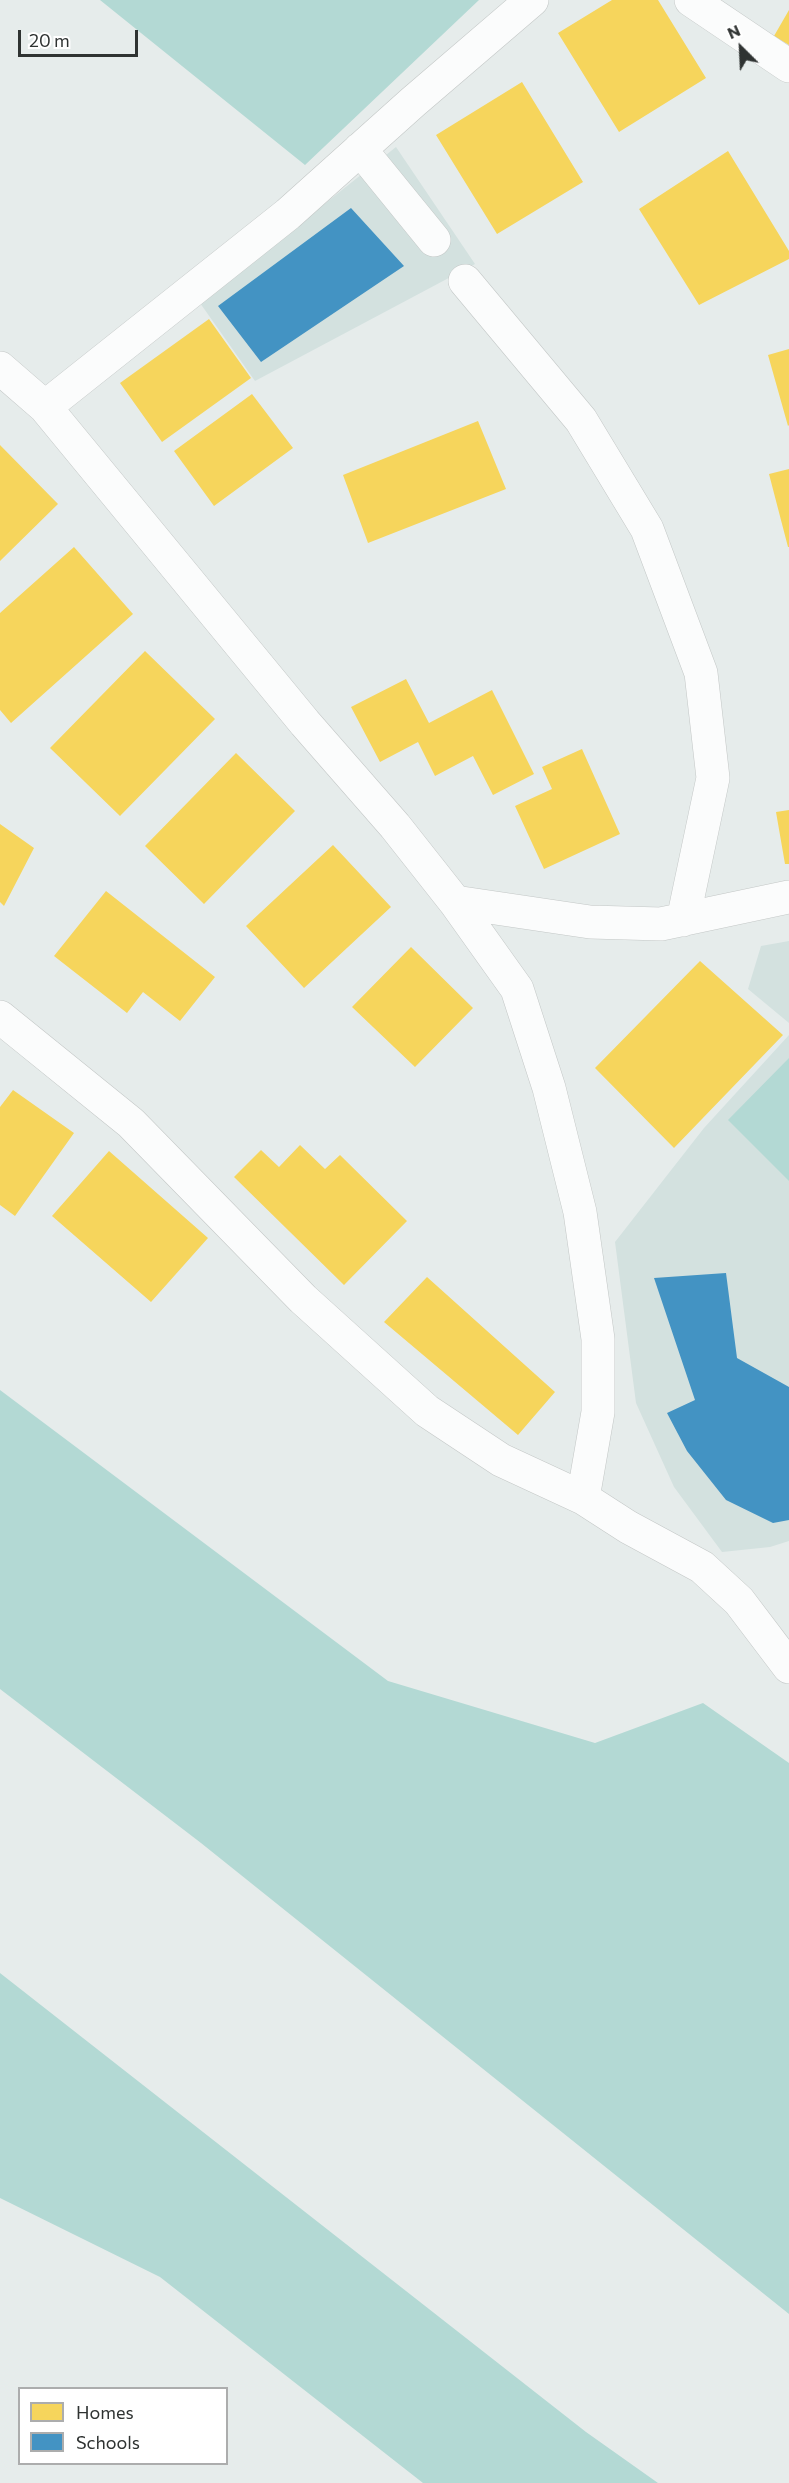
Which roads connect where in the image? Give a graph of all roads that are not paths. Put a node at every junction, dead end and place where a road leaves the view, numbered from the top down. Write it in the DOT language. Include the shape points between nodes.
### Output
graph roads {
  1 [pos="532,0"];
  2 [pos="691,0"];
  3 [pos="789,66"];
  4 [pos="360,149"];
  5 [pos="434,240"];
  6 [pos="465,281"];
  7 [pos="0,368"];
  8 [pos="45,407"];
  9 [pos="789,897"];
  10 [pos="454,902"];
  11 [pos="683,920"];
  12 [pos="0,1017"];
  13 [pos="583,1498"];
  14 [pos="789,1667"];
  1 -- 4 [label="street"];
  2 -- 3 [label="street"];
  4 -- 5 [label="street"];
  4 -- 8 [label="street" via="288,214"];
  6 -- 11 [label="street" via="581,420 646,529 700,673 713,778"];
  7 -- 8 [label="street"];
  8 -- 10 [label="street"];
  9 -- 11 [label="street"];
  10 -- 11 [label="street" via="590,922 661,924"];
  10 -- 13 [label="street" via="517,989 549,1088 580,1212 598,1339 598,1412"];
  12 -- 13 [label="street" via="131,1122 303,1299 428,1411 501,1460"];
  13 -- 14 [label="street" via="702,1567 739,1601"];
}
